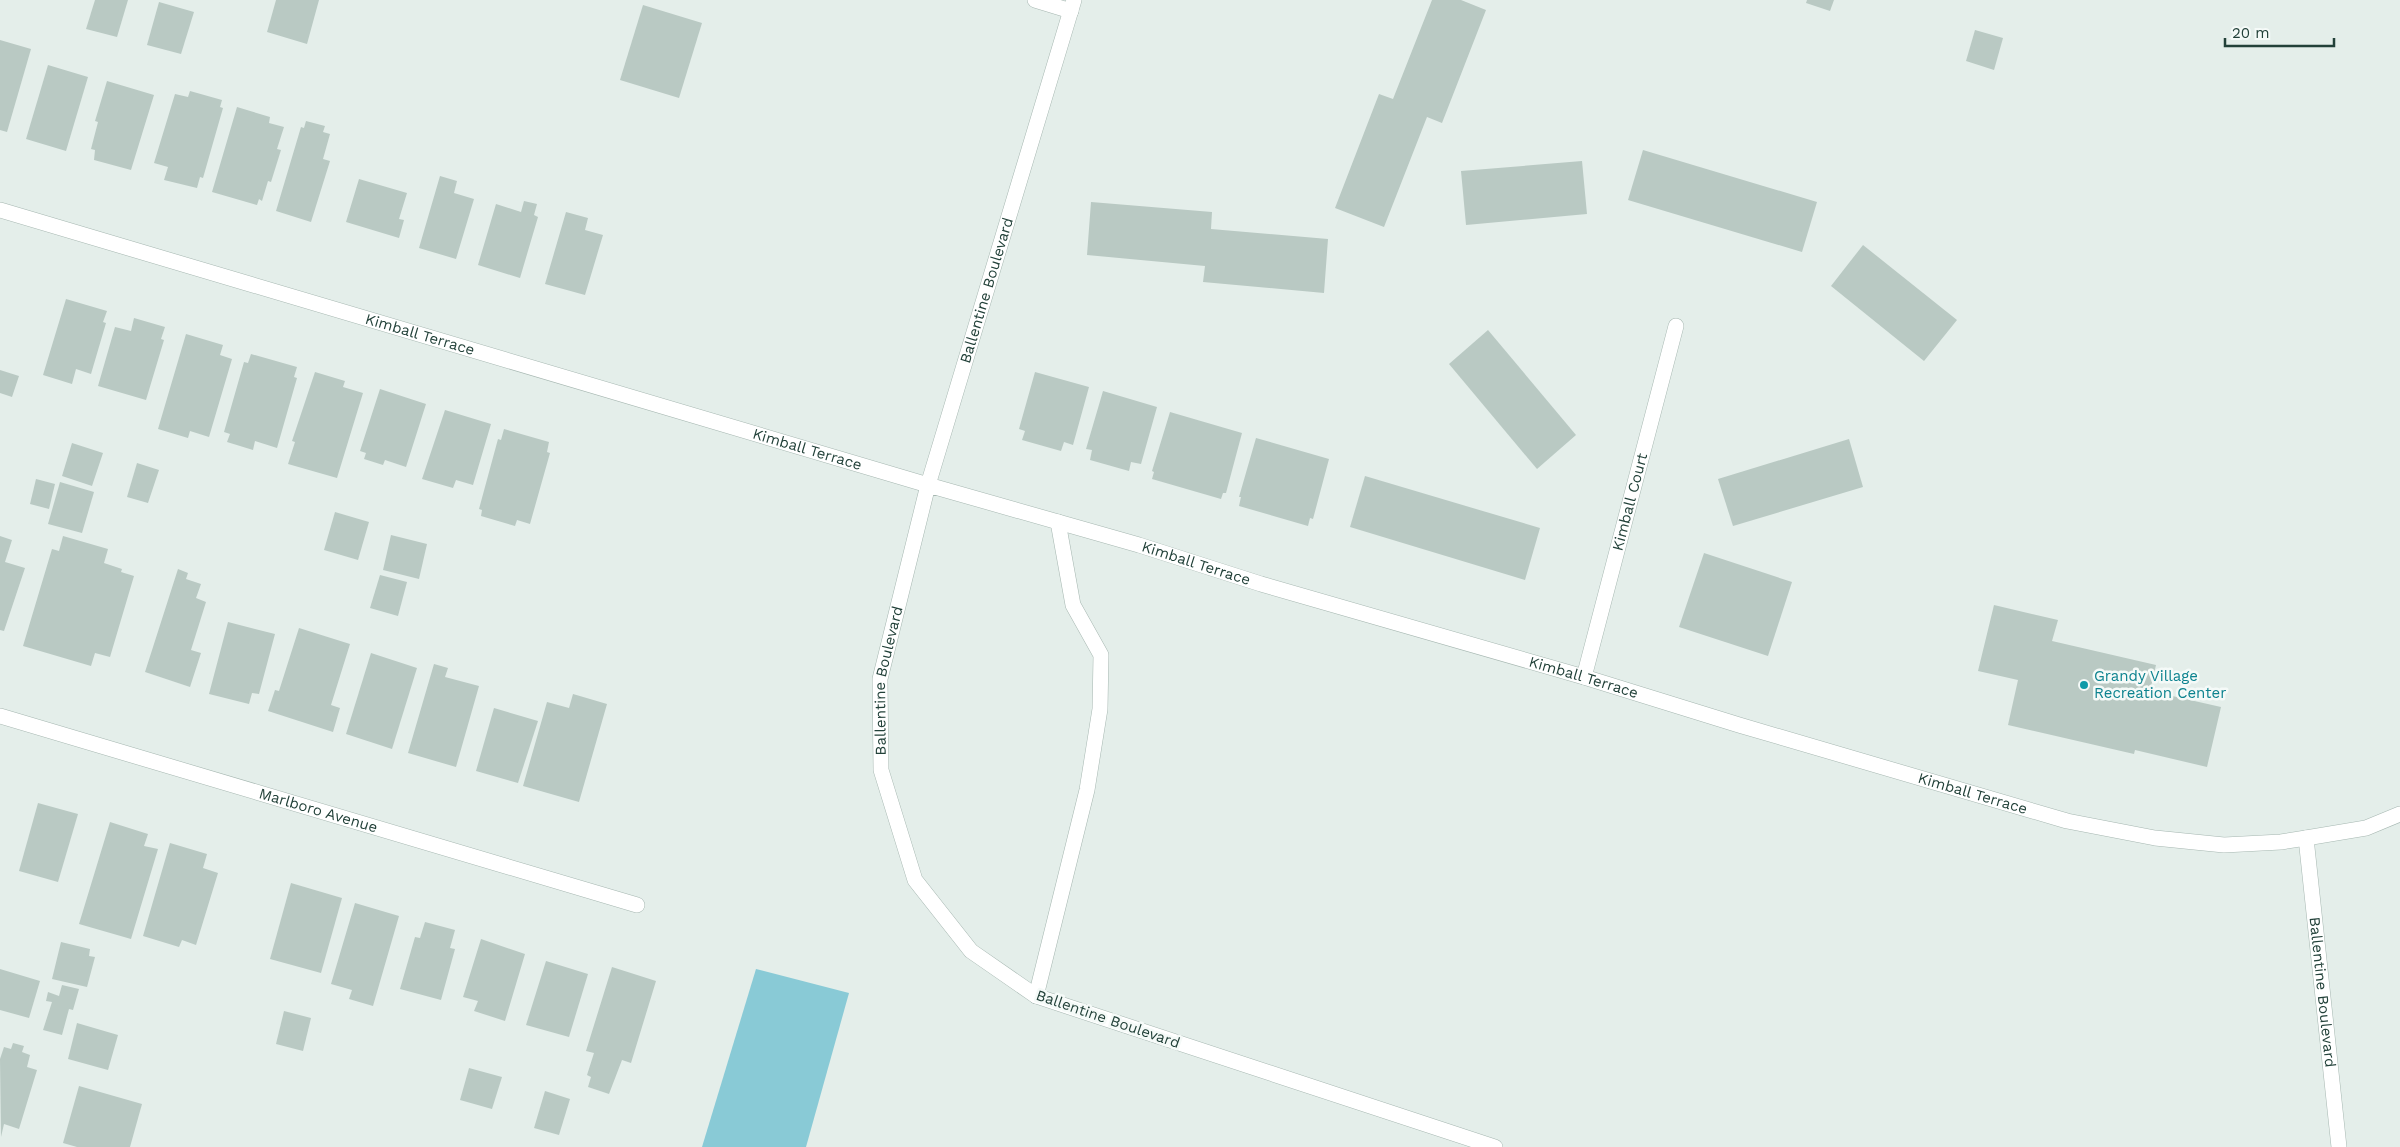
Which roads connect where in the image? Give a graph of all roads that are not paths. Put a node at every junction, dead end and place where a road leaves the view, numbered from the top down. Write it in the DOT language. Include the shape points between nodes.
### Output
graph roads {
  1 [pos="1035,0"];
  2 [pos="1073,6"];
  3 [pos="0,210"];
  4 [pos="1676,326"];
  5 [pos="928,485"];
  6 [pos="1058,522"];
  7 [pos="1584,677"];
  8 [pos="0,716"];
  9 [pos="2400,814"];
  10 [pos="2306,838"];
  11 [pos="637,905"];
  12 [pos="1036,996"];
  13 [pos="1496,1147"];
  14 [pos="2340,1147"];
  1 -- 2 [label="street"];
  2 -- 5 [label="street, Ballentine Boulevard"];
  3 -- 5 [label="street, Kimball Terrace"];
  4 -- 7 [label="street, Kimball Court"];
  5 -- 6 [label="street, Kimball Terrace"];
  5 -- 12 [label="street, Ballentine Boulevard" via="880,678 881,770 915,880 971,951"];
  6 -- 7 [label="street, Kimball Terrace"];
  6 -- 12 [label="street" via="1073,605 1101,655 1100,709 1088,790"];
  7 -- 10 [label="street, Kimball Terrace" via="2067,821 2155,838 2224,844"];
  8 -- 11 [label="street, Marlboro Avenue"];
  9 -- 10 [label="street, Kimball Terrace" via="2366,828"];
  10 -- 14 [label="street, Ballentine Boulevard"];
  12 -- 13 [label="street, Ballentine Boulevard"];
}
